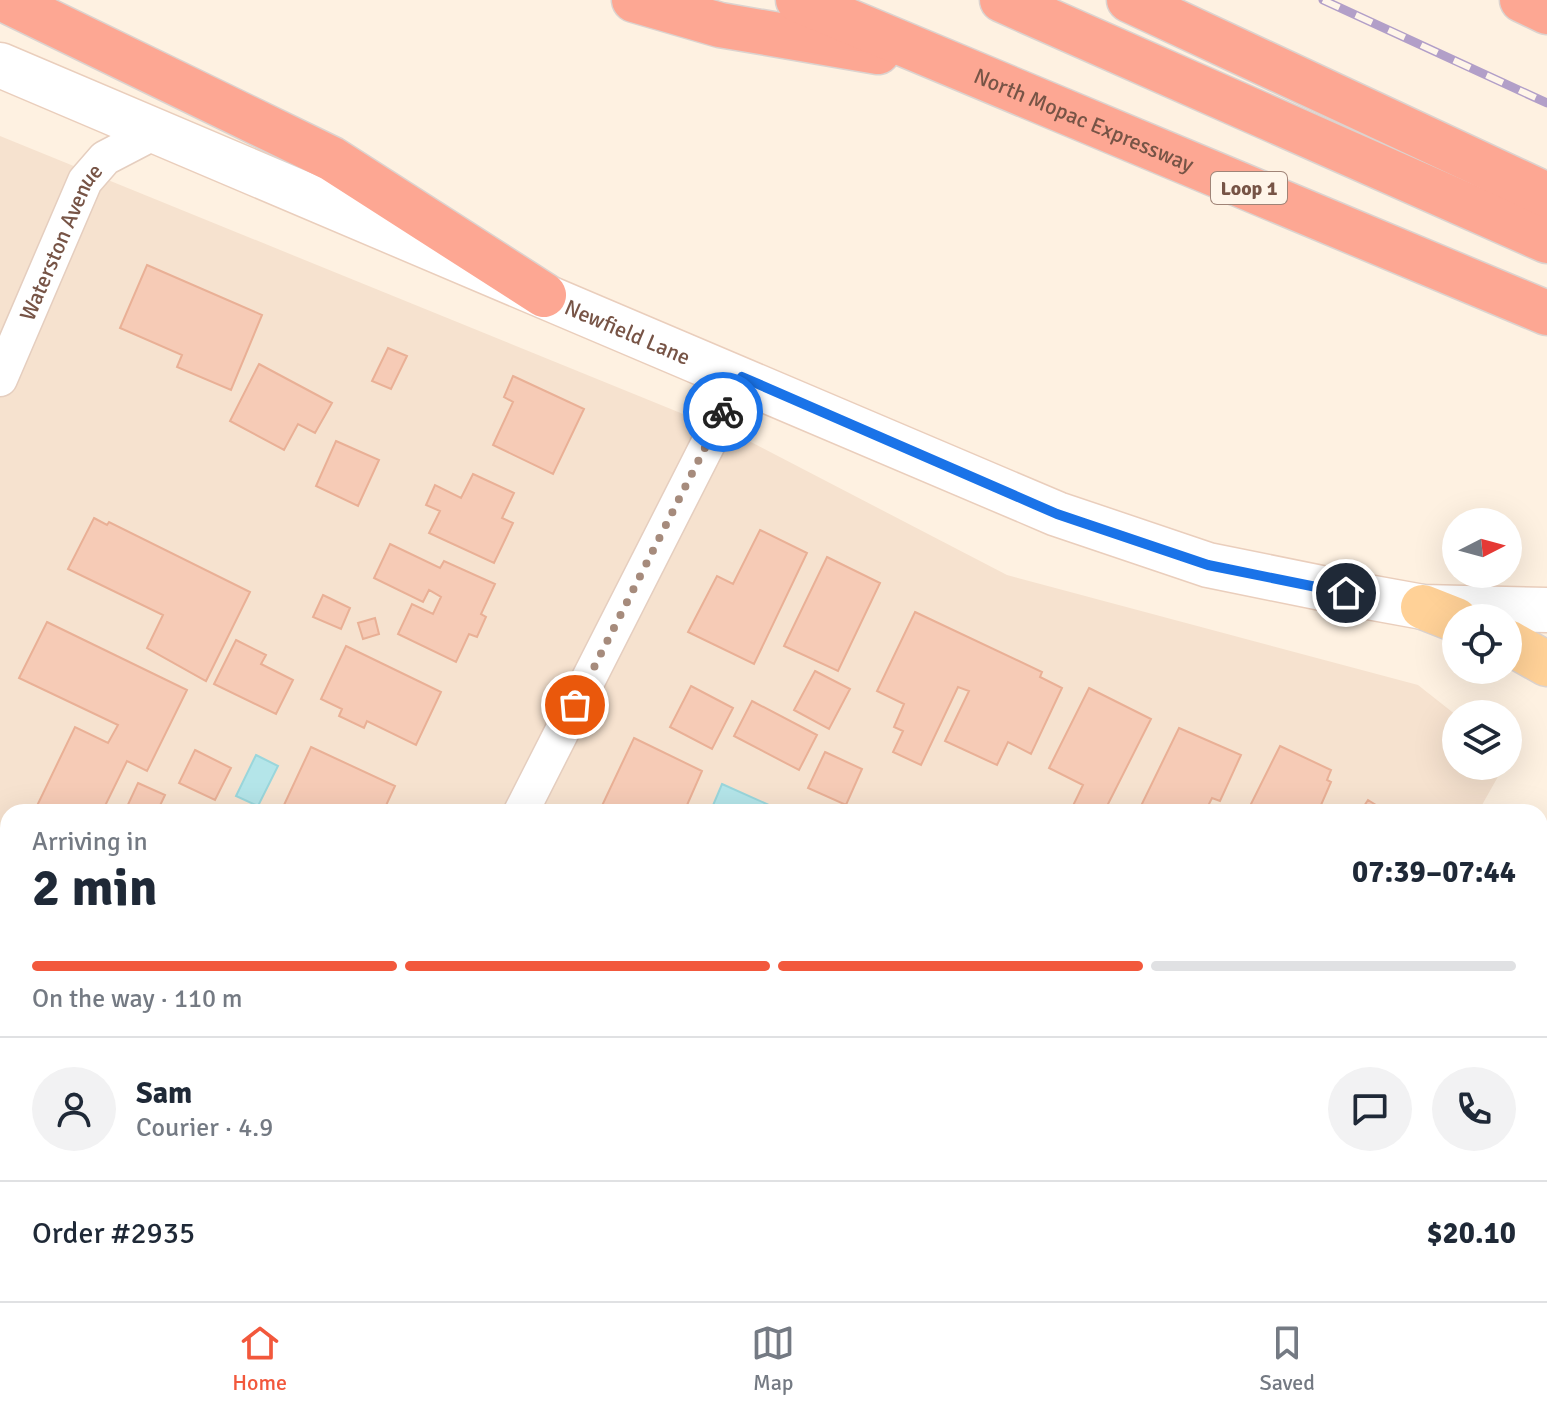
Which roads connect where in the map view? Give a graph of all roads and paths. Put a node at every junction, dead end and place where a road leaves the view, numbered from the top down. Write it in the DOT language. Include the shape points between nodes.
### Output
graph roads {
  1 [pos="5,0"];
  2 [pos="634,0"];
  3 [pos="798,0"];
  4 [pos="1002,0"];
  5 [pos="1129,0"];
  6 [pos="1522,0"];
  7 [pos="1547,12"];
  8 [pos="952,64"];
  9 [pos="0,65"];
  10 [pos="153,133"];
  11 [pos="1547,195"];
  12 [pos="1547,241"];
  13 [pos="544,295"];
  14 [pos="1547,313"];
  15 [pos="742,377"];
  16 [pos="0,379"];
  17 [pos="1547,610"];
  18 [pos="1440,614"];
  19 [pos="1522,650"];
  20 [pos="1547,664"];
  21 [pos="525,804"];
  1 -- 13 [label="highway" via="332,159"];
  2 -- 8 [label="highway" via="720,25"];
  3 -- 8 [label="highway, North Mopac Expressway / Loop 1"];
  4 -- 12 [label="highway"];
  5 -- 11 [label="highway"];
  6 -- 7 [label="highway"];
  8 -- 14 [label="highway, North Mopac Expressway / Loop 1"];
  9 -- 10 [label="main road, Newfield Lane"];
  10 -- 13 [label="main road, Newfield Lane"];
  10 -- 16 [label="street, Waterston Avenue" via="105,158 85,181"];
  13 -- 15 [label="main road, Newfield Lane"];
  15 -- 18 [label="main road, Newfield Lane" via="1057,514 1208,565"];
  15 -- 21 [label="street"];
  17 -- 18 [label="main road, Newfield Lane"];
  19 -- 20 [label="main road"];
}
